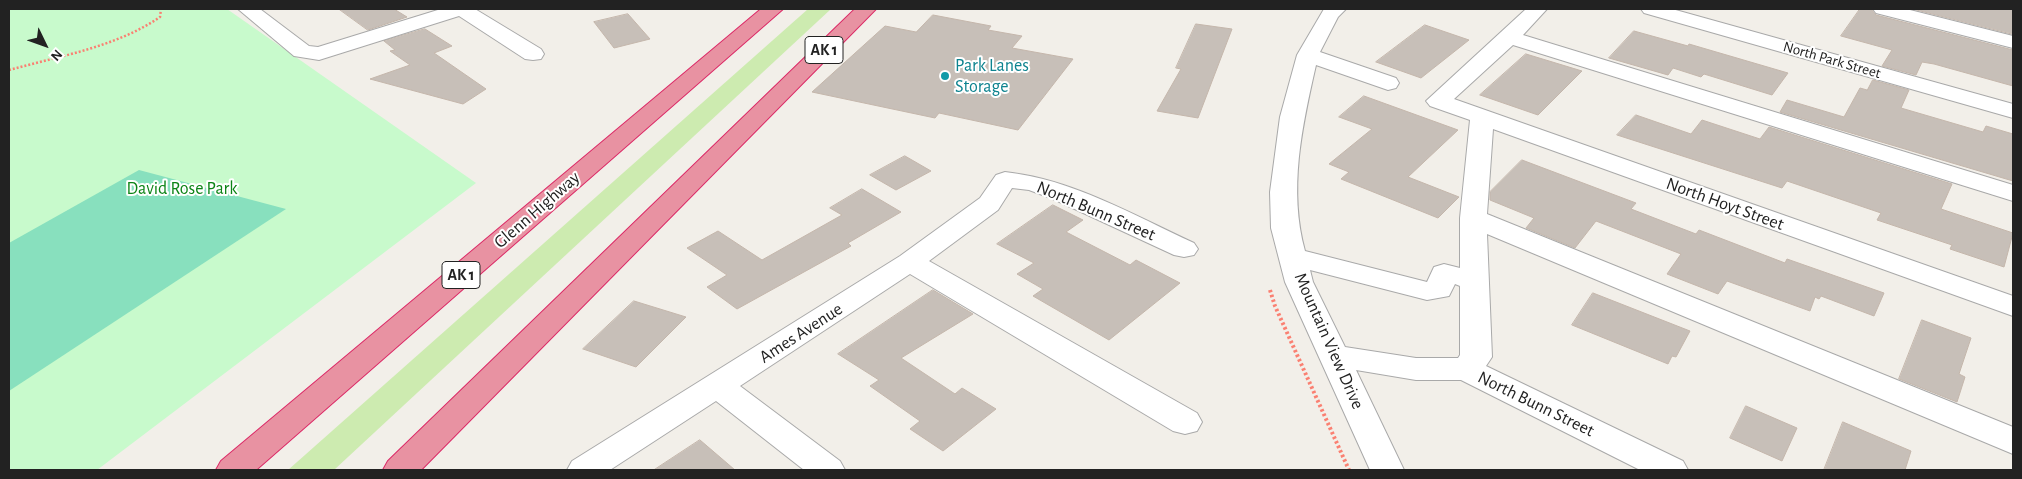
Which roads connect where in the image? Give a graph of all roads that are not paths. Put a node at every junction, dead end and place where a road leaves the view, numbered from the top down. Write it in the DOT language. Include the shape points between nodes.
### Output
graph roads {
  1 [pos="248,9"];
  2 [pos="461,9"];
  3 [pos="773,9"];
  4 [pos="866,9"];
  5 [pos="1336,9"];
  6 [pos="1537,9"];
  7 [pos="1651,9"];
  8 [pos="1883,9"];
  9 [pos="1510,38"];
  10 [pos="2013,42"];
  11 [pos="534,54"];
  12 [pos="1308,55"];
  13 [pos="1388,83"];
  14 [pos="2013,111"];
  15 [pos="1482,117"];
  16 [pos="1006,180"];
  17 [pos="2013,193"];
  18 [pos="1473,218"];
  19 [pos="1184,249"];
  20 [pos="1293,257"];
  21 [pos="910,262"];
  22 [pos="1475,280"];
  23 [pos="2013,306"];
  24 [pos="1334,356"];
  25 [pos="1466,369"];
  26 [pos="718,386"];
  27 [pos="1185,422"];
  28 [pos="2013,441"];
  29 [pos="233,470"];
  30 [pos="400,470"];
  31 [pos="584,470"];
  32 [pos="828,470"];
  33 [pos="1387,470"];
  34 [pos="1671,470"];
  1 -- 2 [label="street" via="302,51 319,54"];
  2 -- 11 [label="street"];
  3 -- 29 [label="highway, Glenn Highway / AK 1"];
  4 -- 30 [label="highway, AK 1"];
  5 -- 12 [label="street, Mountain View Drive" via="1330,14"];
  6 -- 9 [label="street"];
  7 -- 14 [label="street, North Park Street"];
  8 -- 10 [label="street"];
  9 -- 15 [label="street, North Hoyt Street" via="1438,101"];
  9 -- 17 [label="street"];
  12 -- 13 [label="street"];
  12 -- 20 [label="street, Mountain View Drive" via="1292,117 1282,192 1285,228"];
  15 -- 18 [label="street"];
  15 -- 23 [label="street, North Hoyt Street"];
  16 -- 19 [label="street, North Bunn Street" via="1033,183 1062,193"];
  16 -- 21 [label="street, Ames Avenue" via="989,204"];
  18 -- 22 [label="street"];
  18 -- 28 [label="street"];
  20 -- 22 [label="street" via="1427,291 1438,289 1444,273"];
  20 -- 24 [label="street, Mountain View Drive" via="1299,282"];
  21 -- 26 [label="street, Ames Avenue"];
  21 -- 27 [label="street"];
  22 -- 25 [label="street" via="1476,357"];
  24 -- 25 [label="street, North Bunn Street" via="1416,370"];
  24 -- 33 [label="street, Mountain View Drive"];
  25 -- 34 [label="street, North Bunn Street"];
  26 -- 31 [label="street, Ames Avenue"];
  26 -- 32 [label="street"];
}
